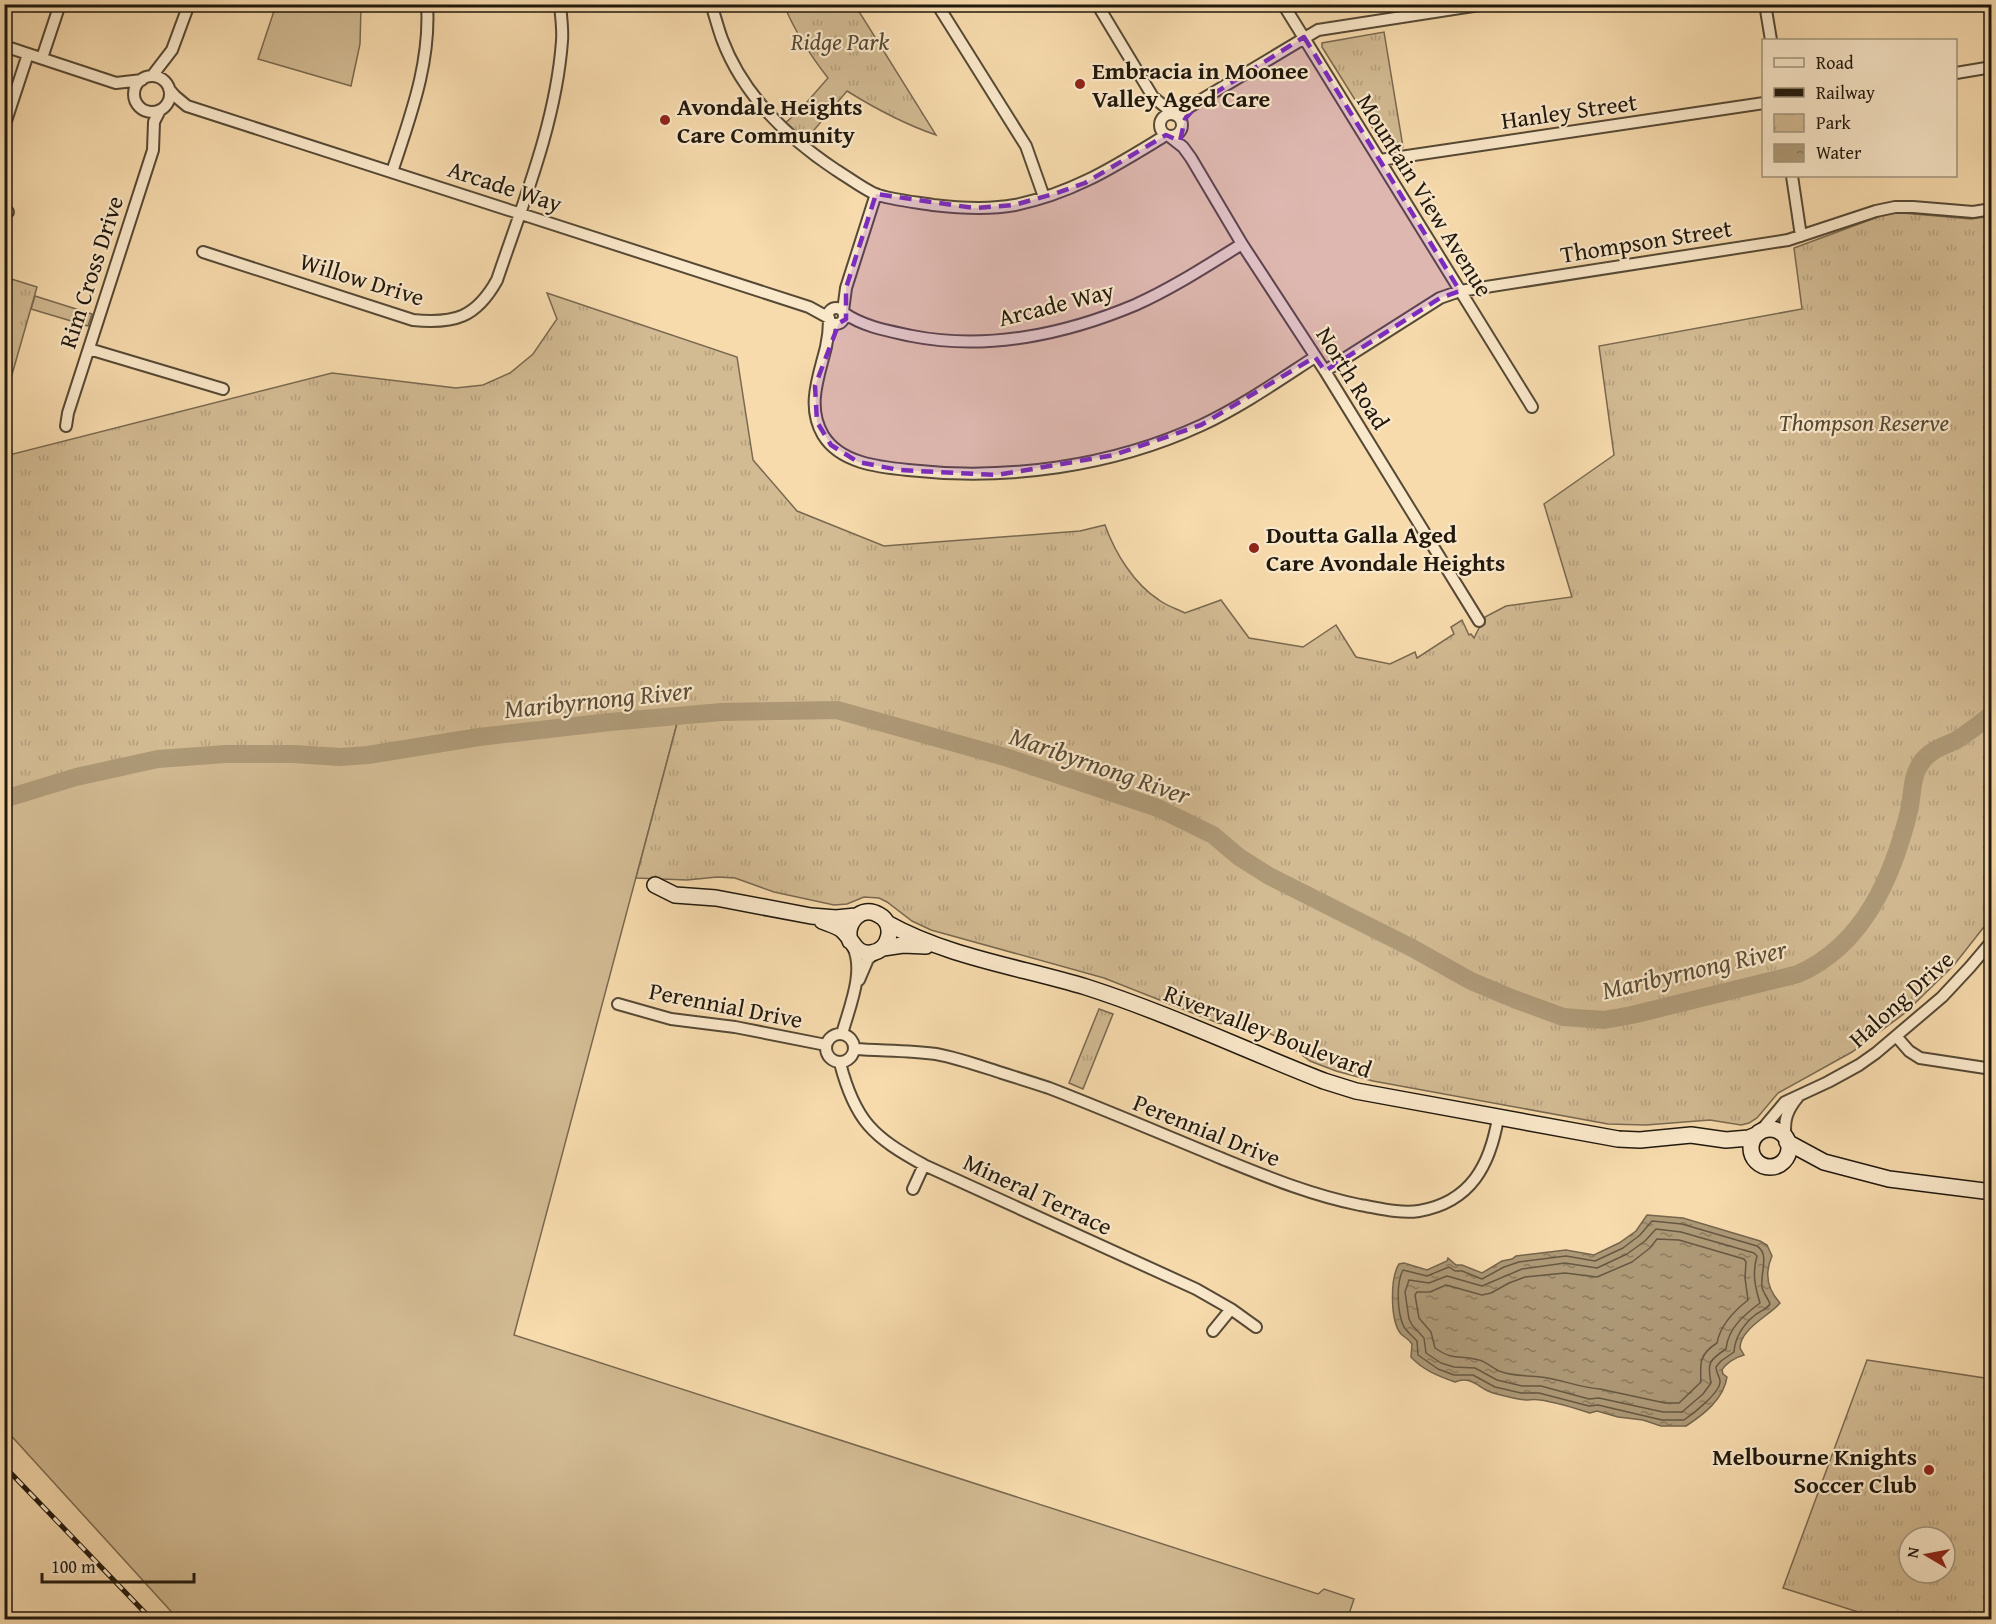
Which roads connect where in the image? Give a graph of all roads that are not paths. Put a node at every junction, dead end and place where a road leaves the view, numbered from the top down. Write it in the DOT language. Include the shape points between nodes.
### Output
graph roads {
  1 [pos="60,4"];
  2 [pos="189,4"];
  3 [pos="427,4"];
  4 [pos="560,4"];
  5 [pos="711,4"];
  6 [pos="937,4"];
  7 [pos="1097,4"];
  8 [pos="1284,4"];
  9 [pos="1486,4"];
  10 [pos="1766,4"];
  11 [pos="1304,37"];
  12 [pos="1771,39"];
  13 [pos="4,46"];
  14 [pos="172,50"];
  15 [pos="28,54"];
  16 [pos="42,58"];
  17 [pos="1992,67"];
  18 [pos="1957,73"];
  19 [pos="147,78"];
  20 [pos="116,83"];
  21 [pos="168,86"];
  22 [pos="1154,97"];
  23 [pos="1199,103"];
  24 [pos="1762,103"];
  25 [pos="139,104"];
  26 [pos="187,106"];
  27 [pos="162,108"];
  28 [pos="1175,115"];
  29 [pos="4,127"];
  30 [pos="153,130"];
  31 [pos="1170,130"];
  32 [pos="1380,160"];
  33 [pos="392,172"];
  34 [pos="1792,177"];
  35 [pos="876,194"];
  36 [pos="1044,197"];
  37 [pos="1992,209"];
  38 [pos="520,213"];
  39 [pos="1801,236"];
  40 [pos="1242,244"];
  41 [pos="203,252"];
  42 [pos="1460,291"];
  43 [pos="836,315"];
  44 [pos="89,349"];
  45 [pos="1315,357"];
  46 [pos="1325,371"];
  47 [pos="223,389"];
  48 [pos="1532,407"];
  49 [pos="66,426"];
  50 [pos="1479,621"];
  51 [pos="655,885"];
  52 [pos="811,916"];
  53 [pos="856,916"];
  54 [pos="887,922"];
  55 [pos="1992,940"];
  56 [pos="851,943"];
  57 [pos="944,948"];
  58 [pos="880,950"];
  59 [pos="853,994"];
  60 [pos="618,1004"];
  61 [pos="842,1034"];
  62 [pos="1896,1036"];
  63 [pos="826,1045"];
  64 [pos="855,1049"];
  65 [pos="840,1063"];
  66 [pos="1992,1069"];
  67 [pos="1798,1097"];
  68 [pos="1498,1118"];
  69 [pos="1757,1134"];
  70 [pos="1726,1140"];
  71 [pos="1787,1140"];
  72 [pos="1757,1162"];
  73 [pos="1824,1162"];
  74 [pos="1781,1164"];
  75 [pos="924,1165"];
  76 [pos="913,1189"];
  77 [pos="1992,1192"];
  78 [pos="1231,1309"];
  79 [pos="1256,1328"];
  80 [pos="1213,1331"];
  1 -- 16 [label="street"];
  2 -- 14 [label="street"];
  3 -- 33 [label="street" via="422,72"];
  4 -- 38 [label="street, Willow Drive" via="558,79"];
  5 -- 35 [label="street" via="728,53 767,112 812,155"];
  6 -- 36 [label="street" via="1026,146"];
  7 -- 22 [label="street, North Road"];
  8 -- 11 [label="street, Mountain View Avenue"];
  9 -- 11 [label="street" via="1318,30"];
  10 -- 12 [label="street"];
  11 -- 23 [label="street"];
  11 -- 32 [label="street, Mountain View Avenue"];
  13 -- 15 [label="street"];
  14 -- 19 [label="street"];
  14 -- 21 [label="street"];
  15 -- 16 [label="street"];
  15 -- 29 [label="street"];
  16 -- 20 [label="street"];
  17 -- 18 [label="street"];
  19 -- 20 [label="street"];
  19 -- 21 [label="street" via="158,77"];
  19 -- 25 [label="street" via="136,89"];
  20 -- 25 [label="street"];
  21 -- 26 [label="street, Arcade Way"];
  21 -- 27 [label="street" via="170,98"];
  22 -- 28 [label="street, North Road"];
  22 -- 31 [label="street, North Road"];
  23 -- 28 [label="street"];
  23 -- 31 [label="street"];
  24 -- 32 [label="street, Hanley Street"];
  25 -- 27 [label="street" via="150,111"];
  25 -- 30 [label="street"];
  26 -- 27 [label="street, Arcade Way"];
  26 -- 33 [label="street, Arcade Way"];
  27 -- 30 [label="street, Rim Cross Drive"];
  28 -- 31 [label="street, North Road" via="1179,118"];
  28 -- 31 [label="street" via="1165,117"];
  30 -- 44 [label="street, Rim Cross Drive" via="153,150"];
  31 -- 36 [label="street" via="1085,183"];
  31 -- 40 [label="street, North Road"];
  32 -- 42 [label="street, Mountain View Avenue"];
  33 -- 38 [label="street, Arcade Way"];
  34 -- 39 [label="street"];
  35 -- 36 [label="street" via="974,208 1014,205"];
  35 -- 43 [label="street"];
  37 -- 39 [label="street, Thompson Street" via="1973,212 1895,207"];
  38 -- 41 [label="street, Willow Drive" via="490,292 476,310 446,321 413,320"];
  38 -- 43 [label="street, Arcade Way"];
  39 -- 42 [label="street, Thompson Street"];
  40 -- 43 [label="street, Arcade Way" via="1137,304 1104,317 1011,339 952,342 903,334"];
  40 -- 45 [label="street, North Road"];
  42 -- 46 [label="street, Thompson Street" via="1440,298"];
  42 -- 48 [label="street, Mountain View Avenue"];
  43 -- 45 [label="street" via="815,386 814,410 823,435 844,456 899,470 997,475 1076,464 1151,444 1244,403"];
  44 -- 47 [label="street"];
  44 -- 49 [label="street, Rim Cross Drive"];
  45 -- 46 [label="street, North Road"];
  46 -- 50 [label="street, North Road"];
  51 -- 52 [label="street" via="675,895 716,898"];
  52 -- 53 [label="street"];
  52 -- 56 [label="street" via="841,929"];
  53 -- 54 [label="street" via="870,911"];
  53 -- 56 [label="street" via="849,928"];
  54 -- 57 [label="street, Rivervalley Boulevard"];
  54 -- 58 [label="street" via="889,937"];
  55 -- 62 [label="street, Halong Drive" via="1942,997"];
  56 -- 58 [label="street" via="864,953"];
  56 -- 59 [label="street" via="858,962"];
  57 -- 58 [label="street, Rivervalley Boulevard" via="903,945"];
  57 -- 68 [label="street, Rivervalley Boulevard" via="1115,997 1356,1091"];
  58 -- 59 [label="street" via="868,959"];
  59 -- 61 [label="street"];
  60 -- 63 [label="street, Perennial Drive" via="671,1019"];
  61 -- 63 [label="street" via="832,1036"];
  61 -- 64 [label="street" via="851,1039"];
  62 -- 66 [label="street" via="1909,1052 1920,1058"];
  62 -- 67 [label="street, Halong Drive" via="1859,1065"];
  63 -- 65 [label="street" via="831,1059"];
  64 -- 65 [label="street" via="850,1059"];
  64 -- 68 [label="street, Perennial Drive" via="902,1050 959,1060 1068,1095 1291,1186 1391,1210 1426,1209 1464,1190 1489,1156"];
  65 -- 75 [label="street, Mineral Terrace" via="856,1111 874,1133"];
  67 -- 69 [label="street, Halong Drive" via="1785,1102"];
  67 -- 71 [label="street" via="1786,1114"];
  68 -- 70 [label="street, Rivervalley Boulevard" via="1618,1139 1691,1135"];
  69 -- 70 [label="street, Rivervalley Boulevard"];
  69 -- 71 [label="street" via="1773,1130"];
  69 -- 72 [label="street" via="1751,1152"];
  70 -- 72 [label="street, Rivervalley Boulevard"];
  71 -- 73 [label="street"];
  71 -- 74 [label="street" via="1788,1154"];
  72 -- 74 [label="street" via="1768,1167"];
  73 -- 74 [label="street"];
  73 -- 77 [label="street" via="1895,1180"];
  75 -- 76 [label="street"];
  75 -- 78 [label="street, Mineral Terrace" via="1196,1289"];
  78 -- 79 [label="street, Mineral Terrace"];
  78 -- 80 [label="street"];
}
